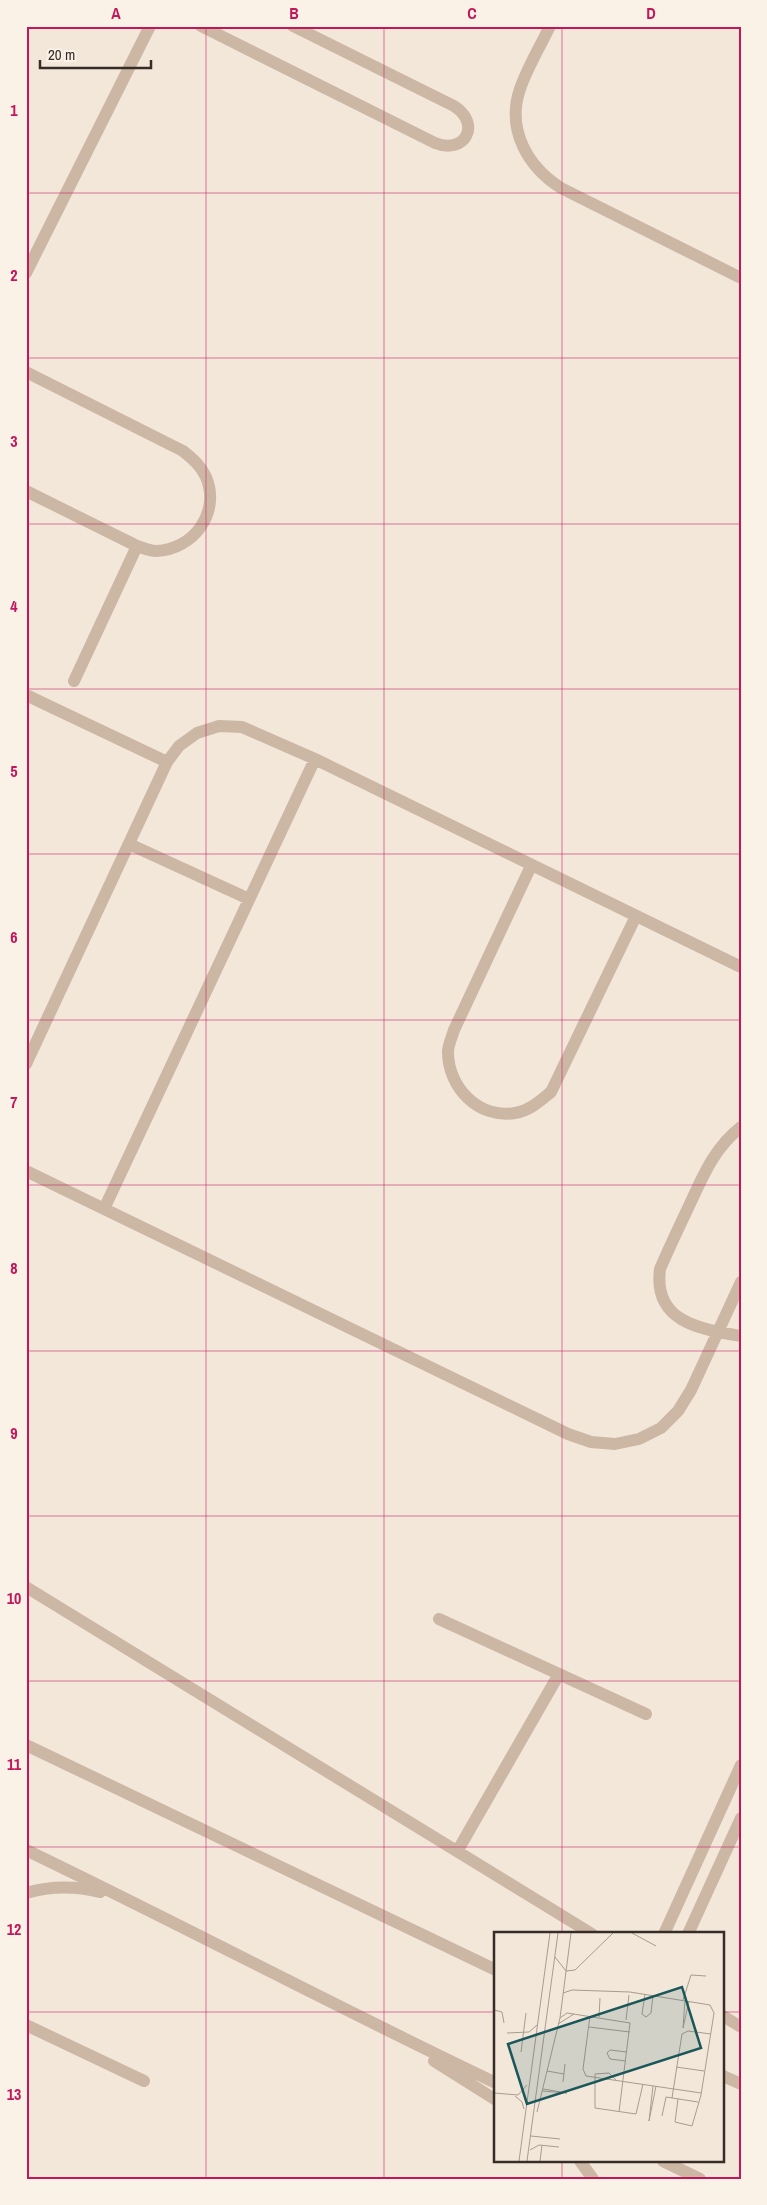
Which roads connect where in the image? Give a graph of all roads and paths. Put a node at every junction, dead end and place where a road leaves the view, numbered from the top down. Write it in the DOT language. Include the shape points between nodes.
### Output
graph roads {
  1 [pos="201,26"];
  2 [pos="293,26"];
  3 [pos="550,26"];
  4 [pos="148,27"];
  5 [pos="26,273"];
  6 [pos="741,278"];
  7 [pos="26,372"];
  8 [pos="26,491"];
  9 [pos="137,546"];
  10 [pos="74,681"];
  11 [pos="26,695"];
  12 [pos="315,759"];
  13 [pos="167,762"];
  14 [pos="129,844"];
  15 [pos="531,866"];
  16 [pos="249,899"];
  17 [pos="636,916"];
  18 [pos="741,968"];
  19 [pos="27,1062"];
  20 [pos="741,1127"];
  21 [pos="26,1171"];
  22 [pos="104,1209"];
  23 [pos="741,1282"];
  24 [pos="718,1332"];
  25 [pos="741,1336"];
  26 [pos="26,1587"];
  27 [pos="439,1619"];
  28 [pos="560,1674"];
  29 [pos="646,1714"];
  30 [pos="26,1745"];
  31 [pos="741,1765"];
  32 [pos="741,1818"];
  33 [pos="26,1850"];
  34 [pos="458,1850"];
  35 [pos="26,1893"];
  36 [pos="126,1898"];
  37 [pos="589,1932"];
  38 [pos="665,1932"];
  39 [pos="689,1932"];
  40 [pos="494,1969"];
  41 [pos="724,2017"];
  42 [pos="26,2026"];
  43 [pos="741,2027"];
  44 [pos="385,2030"];
  45 [pos="724,2076"];
  46 [pos="144,2081"];
  47 [pos="494,2082"];
  48 [pos="741,2084"];
  49 [pos="494,2099"];
  50 [pos="581,2162"];
  51 [pos="665,2162"];
  52 [pos="593,2179"];
  53 [pos="700,2179"];
  1 -- 2 [label="street" via="435,143 452,146 466,136 467,118 454,106"];
  3 -- 6 [label="street" via="519,90 516,109 522,147 532,164 561,188"];
  4 -- 5 [label="street"];
  7 -- 9 [label="street" via="183,451 197,462 206,477 210,495 208,513 201,528 188,541 171,549 154,551"];
  8 -- 9 [label="street"];
  9 -- 10 [label="street"];
  11 -- 13 [label="street"];
  12 -- 13 [label="street" via="242,727 219,726 197,733 179,746"];
  12 -- 15 [label="street"];
  12 -- 16 [label="street"];
  13 -- 14 [label="street"];
  14 -- 16 [label="street"];
  14 -- 19 [label="street"];
  15 -- 17 [label="street"];
  15 -- 17 [label="street" via="454,1030 448,1050 453,1078 459,1090 474,1105 494,1112 515,1113 535,1105 551,1092"];
  16 -- 22 [label="street"];
  17 -- 18 [label="street"];
  20 -- 24 [label="street" via="717,1150 707,1167 660,1269 658,1282 670,1310 684,1322"];
  21 -- 22 [label="street"];
  22 -- 24 [label="street" via="568,1434 591,1442 615,1444 639,1439 661,1428 687,1397"];
  23 -- 24 [label="street"];
  24 -- 25 [label="street"];
  26 -- 34 [label="street"];
  27 -- 28 [label="street"];
  28 -- 29 [label="street"];
  28 -- 34 [label="street"];
  30 -- 40 [label="street"];
  31 -- 38 [label="street"];
  32 -- 39 [label="street"];
  33 -- 36 [label="street"];
  34 -- 37 [label="street"];
  35 -- 36 [label="street" via="43,1888 86,1888"];
  36 -- 44 [label="street"];
  41 -- 43 [label="street"];
  42 -- 46 [label="street"];
  44 -- 47 [label="street"];
  44 -- 49 [label="street"];
  45 -- 48 [label="street"];
  50 -- 52 [label="street"];
  51 -- 53 [label="street"];
}
